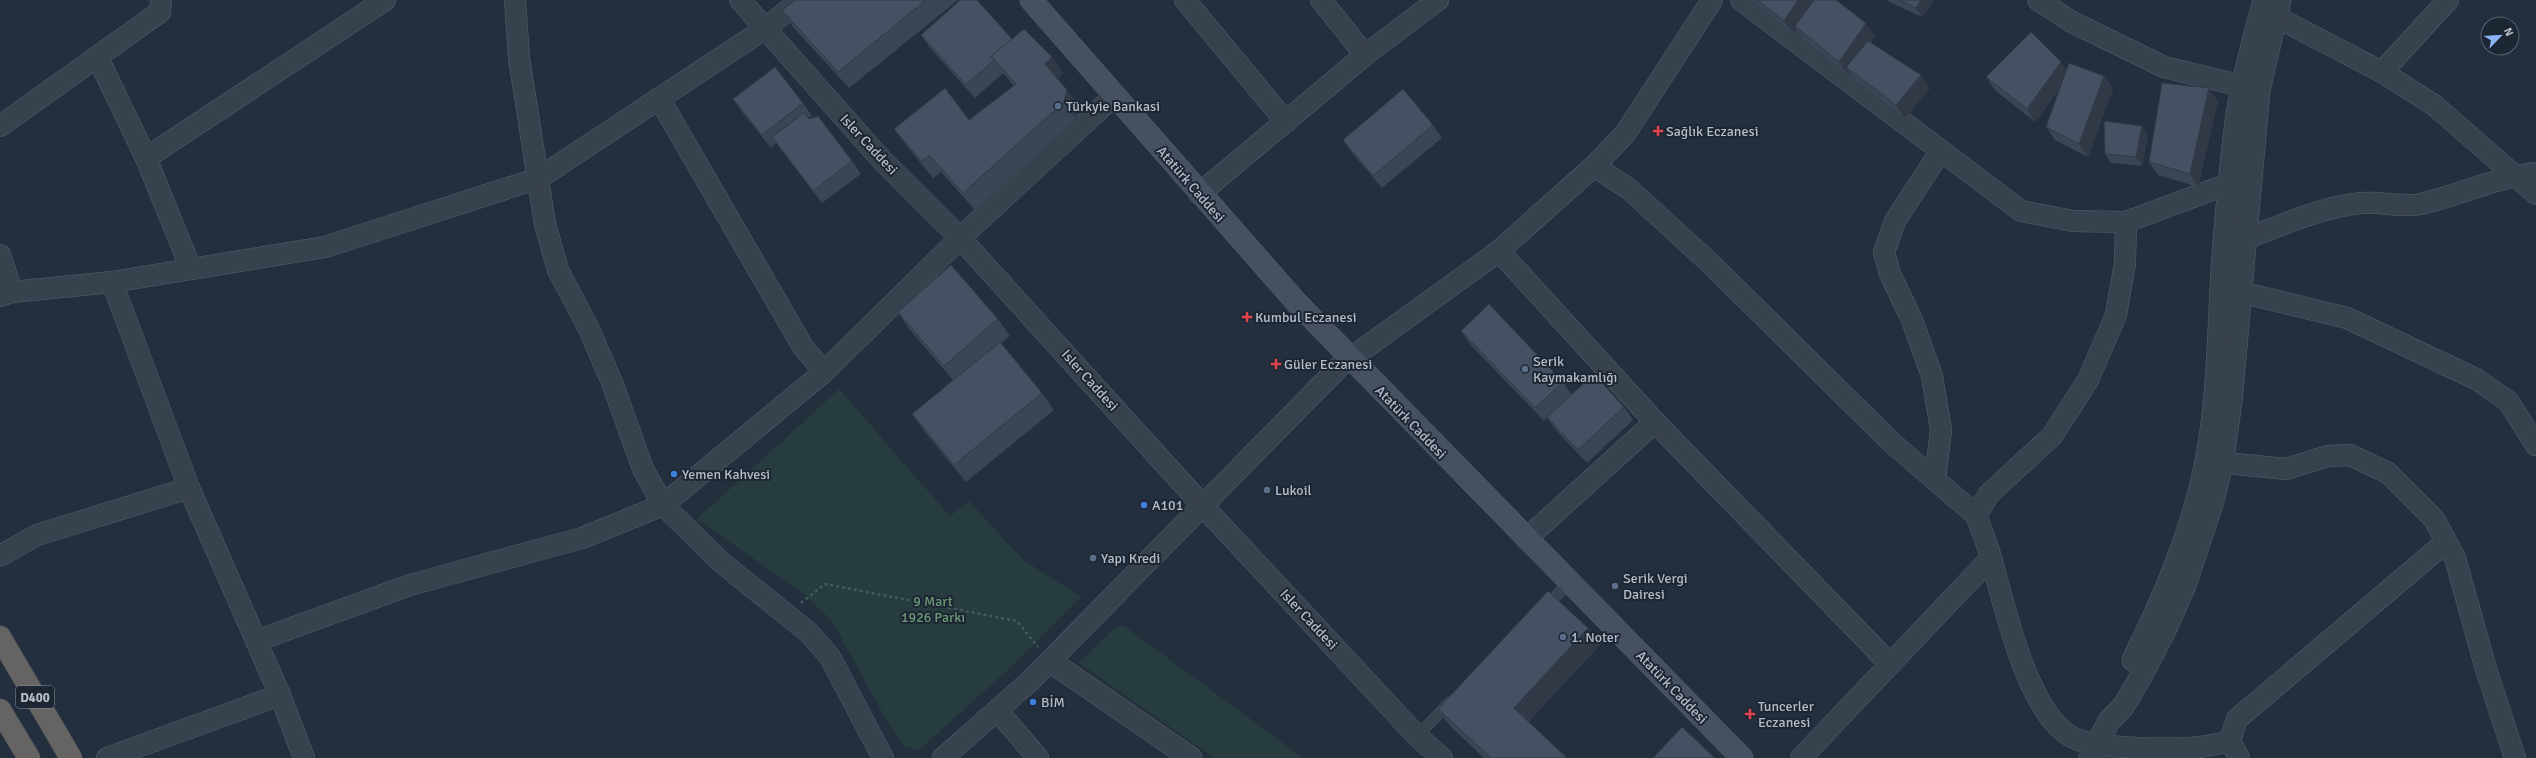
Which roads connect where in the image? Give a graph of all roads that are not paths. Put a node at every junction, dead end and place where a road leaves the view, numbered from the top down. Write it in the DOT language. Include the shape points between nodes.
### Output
graph roads {
  1 [pos="161,0"];
  2 [pos="385,0"];
  3 [pos="515,0"];
  4 [pos="740,0"];
  5 [pos="802,0"];
  6 [pos="1031,0"];
  7 [pos="1184,0"];
  8 [pos="1321,0"];
  9 [pos="1438,0"];
  10 [pos="1712,0"];
  11 [pos="1742,0"];
  12 [pos="2038,0"];
  13 [pos="2448,0"];
  14 [pos="2270,7"];
  15 [pos="766,28"];
  16 [pos="1365,55"];
  17 [pos="98,58"];
  18 [pos="2382,72"];
  19 [pos="2242,86"];
  20 [pos="1114,96"];
  21 [pos="659,98"];
  22 [pos="1286,122"];
  23 [pos="0,126"];
  24 [pos="1940,152"];
  25 [pos="146,158"];
  26 [pos="1594,166"];
  27 [pos="2536,173"];
  28 [pos="2514,175"];
  29 [pos="539,178"];
  30 [pos="2240,179"];
  31 [pos="1199,194"];
  32 [pos="2536,194"];
  33 [pos="2126,222"];
  34 [pos="960,238"];
  35 [pos="2244,239"];
  36 [pos="1499,251"];
  37 [pos="0,255"];
  38 [pos="191,269"];
  39 [pos="112,282"];
  40 [pos="2240,292"];
  41 [pos="6,294"];
  42 [pos="1350,359"];
  43 [pos="824,372"];
  44 [pos="1655,422"];
  45 [pos="2536,445"];
  46 [pos="2214,463"];
  47 [pos="1934,480"];
  48 [pos="189,488"];
  49 [pos="663,505"];
  50 [pos="1203,506"];
  51 [pos="1976,515"];
  52 [pos="1526,539"];
  53 [pos="2446,542"];
  54 [pos="0,556"];
  55 [pos="1991,558"];
  56 [pos="1570,582"];
  57 [pos="1537,615"];
  58 [pos="0,637"];
  59 [pos="256,641"];
  60 [pos="1050,661"];
  61 [pos="1890,664"];
  62 [pos="1460,692"];
  63 [pos="280,695"];
  64 [pos="0,710"];
  65 [pos="997,710"];
  66 [pos="1417,736"];
  67 [pos="2234,749"];
  68 [pos="2093,752"];
  69 [pos="29,758"];
  70 [pos="71,758"];
  71 [pos="106,758"];
  72 [pos="304,758"];
  73 [pos="883,758"];
  74 [pos="943,758"];
  75 [pos="1038,758"];
  76 [pos="1191,758"];
  77 [pos="1442,758"];
  78 [pos="1742,758"];
  79 [pos="1801,758"];
  80 [pos="2515,758"];
  1 -- 17 [label="street" via="160,12"];
  2 -- 25 [label="street"];
  3 -- 29 [label="street" via="519,58"];
  4 -- 15 [label="street, Isler Caddesi"];
  5 -- 15 [label="street"];
  6 -- 20 [label="main road, Atatürk Caddesi"];
  7 -- 22 [label="street"];
  8 -- 16 [label="street"];
  9 -- 16 [label="street"];
  10 -- 26 [label="street" via="1625,134"];
  11 -- 24 [label="street"];
  12 -- 19 [label="street" via="2072,22 2164,68"];
  13 -- 18 [label="street"];
  14 -- 18 [label="street"];
  14 -- 19 [label="street"];
  14 -- 30 [label="street" via="2259,90"];
  15 -- 21 [label="street"];
  15 -- 34 [label="street, Isler Caddesi" via="881,159"];
  16 -- 22 [label="street"];
  17 -- 23 [label="street"];
  17 -- 25 [label="street"];
  18 -- 28 [label="street" via="2434,105"];
  19 -- 30 [label="street" via="2234,134"];
  20 -- 31 [label="main road, Atatürk Caddesi"];
  20 -- 34 [label="street"];
  21 -- 29 [label="street"];
  21 -- 43 [label="street" via="803,347"];
  22 -- 31 [label="street"];
  24 -- 33 [label="street" via="2021,211 2073,221"];
  24 -- 47 [label="street" via="1895,221 1884,252 1890,274 1912,320 1932,376 1941,430"];
  25 -- 38 [label="street"];
  26 -- 36 [label="street"];
  26 -- 47 [label="street" via="1629,189 1664,221 1891,442"];
  27 -- 28 [label="street"];
  28 -- 32 [label="street"];
  28 -- 35 [label="street" via="2420,204 2399,206 2362,203 2335,208"];
  29 -- 38 [label="street" via="325,247"];
  29 -- 49 [label="street" via="545,224 558,270 589,328 613,385 643,469"];
  30 -- 33 [label="street"];
  30 -- 35 [label="street"];
  30 -- 46 [label="street" via="2224,242"];
  31 -- 42 [label="main road, Atatürk Caddesi"];
  33 -- 51 [label="street" via="2125,263 2116,314 2088,380 2052,436 1988,494"];
  34 -- 43 [label="street"];
  34 -- 50 [label="street, Isler Caddesi"];
  35 -- 40 [label="street"];
  36 -- 42 [label="street"];
  36 -- 44 [label="street"];
  37 -- 41 [label="street"];
  38 -- 39 [label="street"];
  39 -- 41 [label="street"];
  39 -- 48 [label="street"];
  40 -- 45 [label="street" via="2347,318 2476,378 2508,400"];
  40 -- 46 [label="street" via="2231,401"];
  42 -- 50 [label="street" via="1334,372"];
  42 -- 52 [label="main road, Atatürk Caddesi"];
  43 -- 49 [label="street"];
  44 -- 52 [label="street"];
  44 -- 61 [label="street"];
  46 -- 53 [label="street" via="2286,468 2328,456 2350,455 2388,473 2434,519"];
  46 -- 68 [label="street" via="2193,513 2172,576 2129,669 2112,698 2109,720"];
  47 -- 51 [label="street"];
  48 -- 54 [label="street" via="37,535"];
  48 -- 59 [label="street"];
  49 -- 59 [label="street" via="582,538 410,586"];
  49 -- 73 [label="street" via="721,562 808,632 830,657"];
  50 -- 60 [label="street"];
  50 -- 66 [label="street, Isler Caddesi"];
  51 -- 55 [label="street"];
  52 -- 56 [label="main road, Atatürk Caddesi"];
  53 -- 67 [label="street" via="2237,719"];
  53 -- 80 [label="street" via="2455,558 2486,669"];
  55 -- 61 [label="street"];
  55 -- 68 [label="street" via="2002,602 2030,682 2050,717"];
  56 -- 57 [label="lane"];
  56 -- 78 [label="main road, Atatürk Caddesi"];
  58 -- 70 [label="highway, D400"];
  59 -- 63 [label="street"];
  60 -- 65 [label="street"];
  60 -- 76 [label="street"];
  61 -- 79 [label="street"];
  62 -- 66 [label="lane"];
  63 -- 71 [label="street"];
  63 -- 72 [label="street"];
  64 -- 69 [label="highway, D400"];
  65 -- 74 [label="street"];
  65 -- 75 [label="street"];
  66 -- 77 [label="street, Isler Caddesi"];
  67 -- 68 [label="street" via="2154,748"];
}
